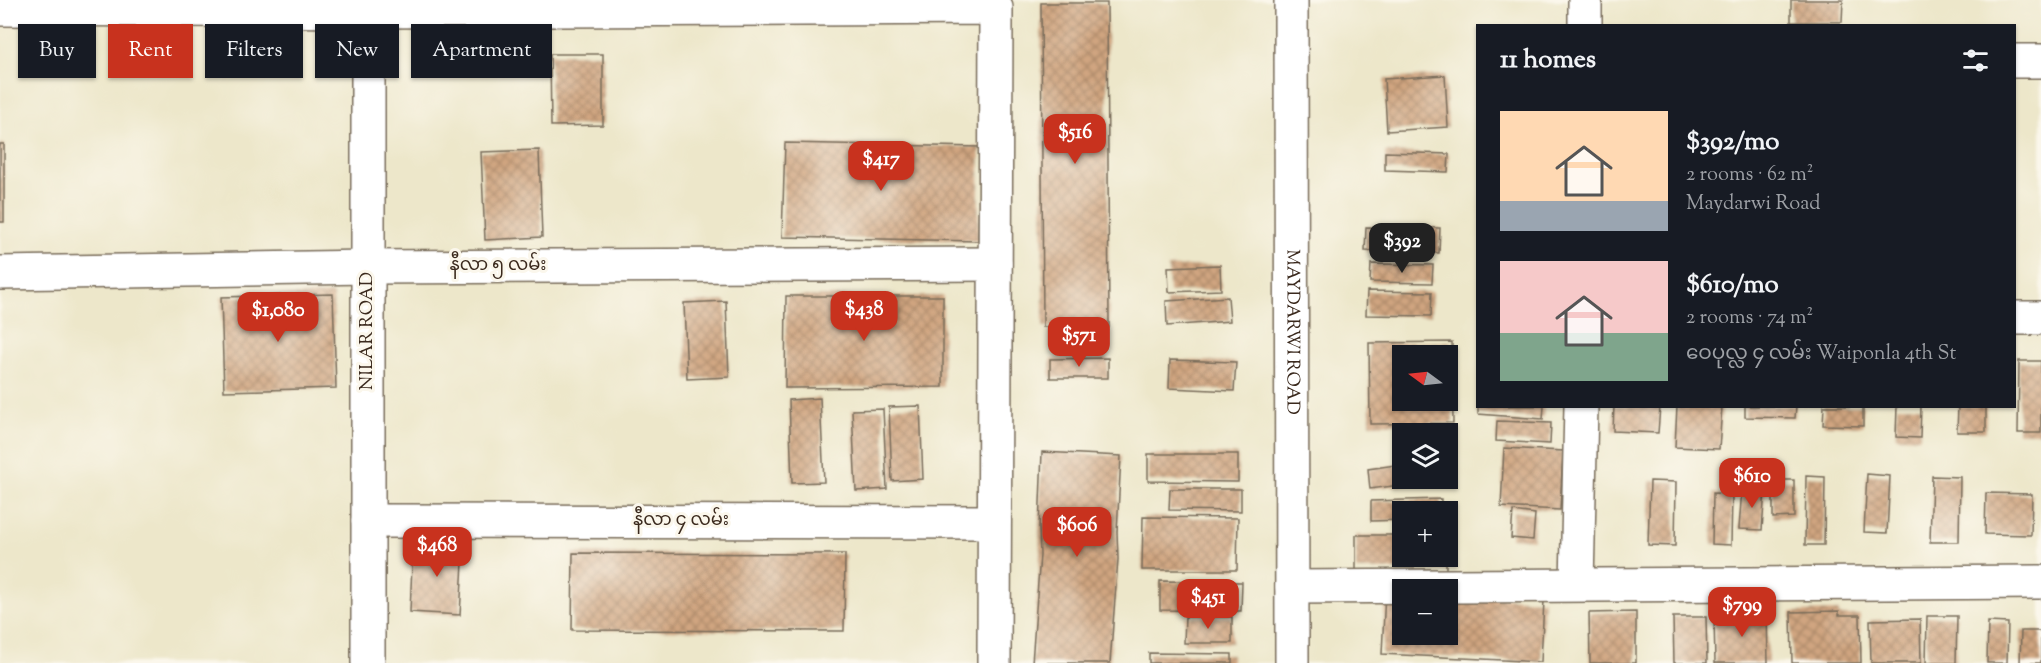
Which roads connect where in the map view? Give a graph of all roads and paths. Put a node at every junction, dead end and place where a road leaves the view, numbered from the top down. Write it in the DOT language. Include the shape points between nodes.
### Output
graph roads {
  1 [pos="1291,0"];
  2 [pos="1585,0"];
  3 [pos="368,5"];
  4 [pos="10,6"];
  5 [pos="1585,24"];
  6 [pos="2041,60"];
  7 [pos="2016,61"];
  8 [pos="995,264"];
  9 [pos="368,267"];
  10 [pos="0,273"];
  11 [pos="2016,318"];
  12 [pos="2041,318"];
  13 [pos="1581,408"];
  14 [pos="368,521"];
  15 [pos="994,522"];
  16 [pos="2041,582"];
  17 [pos="1577,584"];
  18 [pos="1292,587"];
  19 [pos="368,663"];
  20 [pos="994,663"];
  21 [pos="1292,663"];
  1 -- 18 [label="street, MAYDARWI ROAD"];
  2 -- 5 [label="street"];
  3 -- 4 [label="street"];
  3 -- 8 [label="street" via="996,8"];
  3 -- 9 [label="street, NILAR ROAD"];
  6 -- 7 [label="street"];
  8 -- 9 [label="street, နီလာ ၅ လမ်း"];
  8 -- 15 [label="street"];
  9 -- 10 [label="street, နီလာ ၅ လမ်း"];
  9 -- 14 [label="street, NILAR ROAD"];
  11 -- 12 [label="street"];
  13 -- 17 [label="street"];
  14 -- 15 [label="street, နီလာ ၄ လမ်း"];
  14 -- 19 [label="street, NILAR ROAD"];
  15 -- 20 [label="street"];
  16 -- 17 [label="street"];
  17 -- 18 [label="street"];
  18 -- 21 [label="street, MAYDARWI ROAD"];
}
